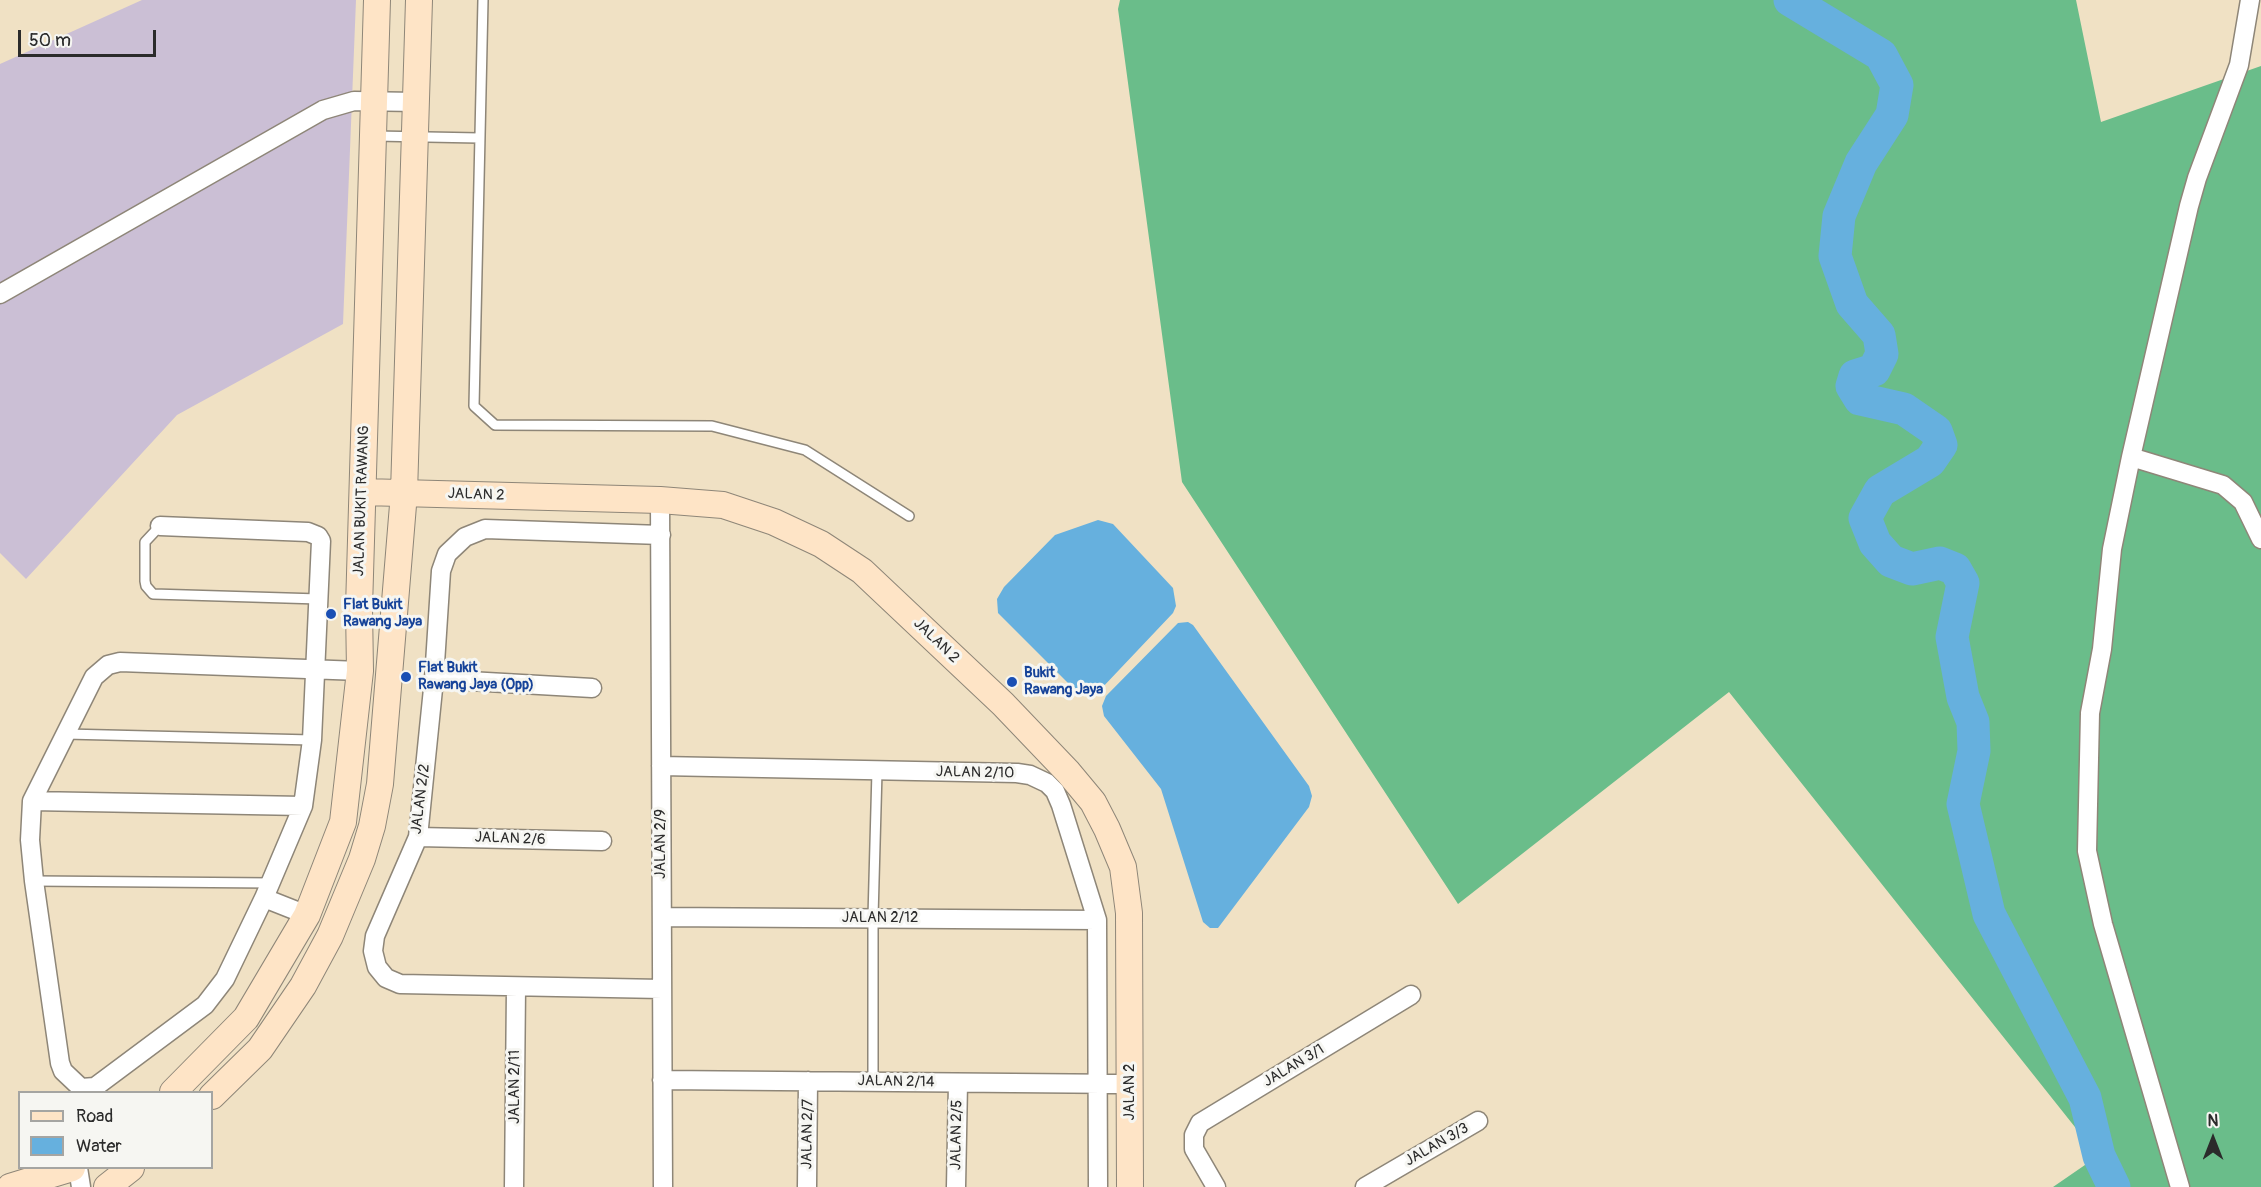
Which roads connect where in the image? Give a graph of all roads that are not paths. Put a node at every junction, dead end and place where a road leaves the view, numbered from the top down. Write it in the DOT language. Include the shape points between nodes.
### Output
graph roads {
  1 [pos="377,0"];
  2 [pos="419,0"];
  3 [pos="483,0"];
  4 [pos="2250,0"];
  5 [pos="374,102"];
  6 [pos="417,102"];
  7 [pos="373,136"];
  8 [pos="416,137"];
  9 [pos="479,138"];
  10 [pos="0,294"];
  11 [pos="2131,457"];
  12 [pos="363,492"];
  13 [pos="404,492"];
  14 [pos="660,501"];
  15 [pos="909,516"];
  16 [pos="160,526"];
  17 [pos="661,535"];
  18 [pos="2261,538"];
  19 [pos="319,599"];
  20 [pos="316,668"];
  21 [pos="360,671"];
  22 [pos="434,679"];
  23 [pos="592,688"];
  24 [pos="66,734"];
  25 [pos="312,740"];
  26 [pos="661,766"];
  27 [pos="877,771"];
  28 [pos="32,801"];
  29 [pos="303,806"];
  30 [pos="418,837"];
  31 [pos="602,842"];
  32 [pos="34,881"];
  33 [pos="268,890"];
  34 [pos="307,915"];
  35 [pos="662,916"];
  36 [pos="873,917"];
  37 [pos="1097,920"];
  38 [pos="516,988"];
  39 [pos="662,988"];
  40 [pos="1411,995"];
  41 [pos="662,1080"];
  42 [pos="808,1081"];
  43 [pos="873,1082"];
  44 [pos="958,1083"];
  45 [pos="1097,1084"];
  46 [pos="1130,1084"];
  47 [pos="174,1091"];
  48 [pos="213,1095"];
  49 [pos="1478,1121"];
  50 [pos="66,1169"];
  51 [pos="78,1169"];
  52 [pos="129,1169"];
  53 [pos="10,1187"];
  54 [pos="81,1187"];
  55 [pos="107,1187"];
  56 [pos="514,1187"];
  57 [pos="663,1187"];
  58 [pos="807,1187"];
  59 [pos="956,1187"];
  60 [pos="1098,1187"];
  61 [pos="1130,1187"];
  62 [pos="1215,1187"];
  63 [pos="1365,1187"];
  64 [pos="2180,1187"];
  1 -- 5 [label="street, JALAN BUKIT RAWANG"];
  2 -- 6 [label="street"];
  3 -- 9 [label="lane"];
  4 -- 11 [label="street" via="2239,65 2194,187"];
  5 -- 6 [label="street"];
  5 -- 7 [label="street, JALAN BUKIT RAWANG"];
  5 -- 10 [label="street" via="354,101 323,110"];
  6 -- 8 [label="street"];
  7 -- 8 [label="lane"];
  7 -- 12 [label="street, JALAN BUKIT RAWANG"];
  8 -- 9 [label="lane"];
  8 -- 13 [label="street"];
  9 -- 15 [label="lane" via="474,405 495,424 712,426 805,450"];
  11 -- 18 [label="street" via="2223,485 2243,502"];
  11 -- 64 [label="street" via="2112,549 2102,649 2090,713 2087,851 2103,924"];
  12 -- 13 [label="street, JALAN 2"];
  12 -- 21 [label="street, JALAN BUKIT RAWANG"];
  13 -- 14 [label="street, JALAN 2"];
  13 -- 48 [label="street" via="380,784 369,837 330,936 303,986 260,1049"];
  14 -- 17 [label="street, JALAN 2/9"];
  14 -- 46 [label="street, JALAN 2" via="723,505 774,522 821,544 862,571 1003,704 1093,802 1123,867 1130,913"];
  16 -- 19 [label="street" via="314,533 322,546"];
  16 -- 19 [label="lane" via="145,542 145,581 153,594"];
  17 -- 22 [label="street, JALAN 2/2" via="485,529 465,537 447,554 441,571"];
  17 -- 26 [label="street, JALAN 2/9"];
  19 -- 20 [label="street"];
  20 -- 21 [label="street"];
  20 -- 24 [label="street" via="114,663 98,672"];
  20 -- 25 [label="street"];
  21 -- 34 [label="street, JALAN BUKIT RAWANG" via="343,822"];
  22 -- 23 [label="street"];
  22 -- 30 [label="street, JALAN 2/2"];
  24 -- 25 [label="lane"];
  24 -- 28 [label="street"];
  25 -- 29 [label="street"];
  26 -- 27 [label="street, JALAN 2/10"];
  26 -- 35 [label="street, JALAN 2/9"];
  27 -- 36 [label="lane"];
  27 -- 37 [label="street, JALAN 2/10" via="1017,773 1047,783 1061,805"];
  28 -- 29 [label="street"];
  28 -- 32 [label="street"];
  29 -- 33 [label="street"];
  30 -- 31 [label="street, JALAN 2/6"];
  30 -- 38 [label="street, JALAN 2/2" via="375,936 377,967 386,978 400,984"];
  32 -- 33 [label="lane"];
  32 -- 33 [label="street" via="60,1063 76,1085 85,1089 95,1087 205,1005 225,979"];
  33 -- 34 [label="street"];
  34 -- 47 [label="street, JALAN BUKIT RAWANG" via="246,1018"];
  35 -- 36 [label="street, JALAN 2/12"];
  35 -- 39 [label="street, JALAN 2/9"];
  36 -- 37 [label="street, JALAN 2/12"];
  36 -- 43 [label="lane"];
  37 -- 45 [label="street, JALAN 2/10"];
  38 -- 39 [label="street, JALAN 2/2"];
  38 -- 56 [label="street, JALAN 2/11"];
  39 -- 41 [label="street, JALAN 2/9"];
  40 -- 62 [label="street, JALAN 3/1" via="1200,1123 1194,1135 1194,1149"];
  41 -- 42 [label="street, JALAN 2/14"];
  41 -- 57 [label="street, JALAN 2/9"];
  42 -- 43 [label="street, JALAN 2/14"];
  42 -- 58 [label="street, JALAN 2/7"];
  43 -- 44 [label="street, JALAN 2/14"];
  44 -- 45 [label="street, JALAN 2/14"];
  44 -- 59 [label="street, JALAN 2/5"];
  45 -- 46 [label="street, JALAN 2/14"];
  45 -- 60 [label="street, JALAN 2/10"];
  46 -- 61 [label="street, JALAN 2"];
  49 -- 63 [label="street, JALAN 3/3"];
  50 -- 53 [label="street"];
  51 -- 54 [label="street"];
  52 -- 55 [label="street"];
}
